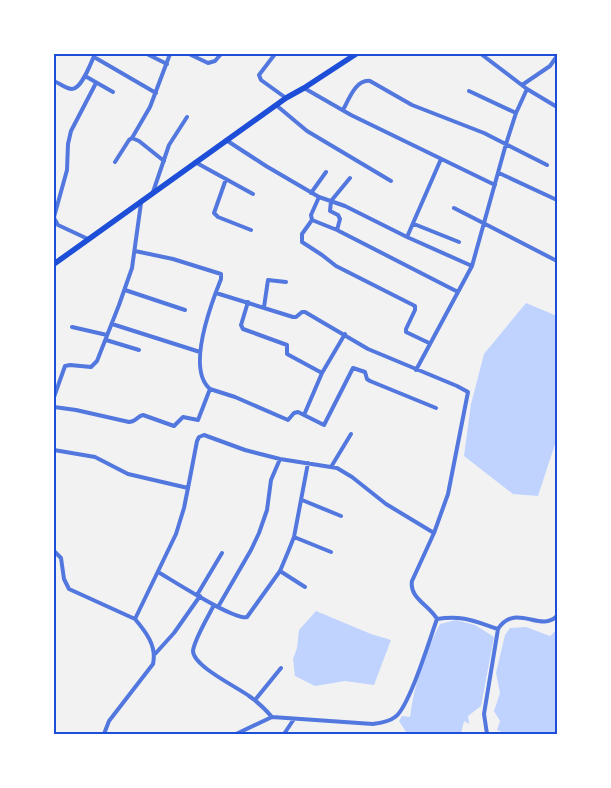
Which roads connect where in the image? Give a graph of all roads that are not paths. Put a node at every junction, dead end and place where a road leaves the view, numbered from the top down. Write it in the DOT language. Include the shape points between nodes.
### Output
graph roads {
  1 [pos="147,54"];
  2 [pos="170,54"];
  3 [pos="189,54"];
  4 [pos="221,54"];
  5 [pos="275,54"];
  6 [pos="356,54"];
  7 [pos="481,54"];
  8 [pos="94,55"];
  9 [pos="557,56"];
  10 [pos="167,64"];
  11 [pos="85,76"];
  12 [pos="54,81"];
  13 [pos="96,83"];
  14 [pos="522,85"];
  15 [pos="304,88"];
  16 [pos="526,89"];
  17 [pos="469,91"];
  18 [pos="113,92"];
  19 [pos="156,93"];
  20 [pos="286,98"];
  21 [pos="276,105"];
  22 [pos="557,107"];
  23 [pos="343,110"];
  24 [pos="516,113"];
  25 [pos="187,117"];
  26 [pos="132,138"];
  27 [pos="226,140"];
  28 [pos="506,144"];
  29 [pos="441,159"];
  30 [pos="164,160"];
  31 [pos="116,162"];
  32 [pos="195,162"];
  33 [pos="547,165"];
  34 [pos="326,172"];
  35 [pos="499,172"];
  36 [pos="350,178"];
  37 [pos="226,179"];
  38 [pos="391,181"];
  39 [pos="495,185"];
  40 [pos="153,192"];
  41 [pos="311,193"];
  42 [pos="254,194"];
  43 [pos="319,197"];
  44 [pos="557,200"];
  45 [pos="331,201"];
  46 [pos="140,203"];
  47 [pos="454,208"];
  48 [pos="54,218"];
  49 [pos="312,220"];
  50 [pos="414,224"];
  51 [pos="484,224"];
  52 [pos="251,230"];
  53 [pos="336,230"];
  54 [pos="407,237"];
  55 [pos="88,239"];
  56 [pos="459,242"];
  57 [pos="135,251"];
  58 [pos="557,261"];
  59 [pos="54,264"];
  60 [pos="472,266"];
  61 [pos="286,282"];
  62 [pos="125,290"];
  63 [pos="458,292"];
  64 [pos="216,293"];
  65 [pos="248,302"];
  66 [pos="264,307"];
  67 [pos="185,310"];
  68 [pos="112,324"];
  69 [pos="72,327"];
  70 [pos="344,334"];
  71 [pos="107,338"];
  72 [pos="429,343"];
  73 [pos="139,350"];
  74 [pos="200,352"];
  75 [pos="416,370"];
  76 [pos="322,373"];
  77 [pos="210,389"];
  78 [pos="54,397"];
  79 [pos="54,407"];
  80 [pos="436,408"];
  81 [pos="304,415"];
  82 [pos="351,434"];
  83 [pos="54,450"];
  84 [pos="280,459"];
  85 [pos="308,464"];
  86 [pos="331,467"];
  87 [pos="188,488"];
  88 [pos="302,500"];
  89 [pos="341,516"];
  90 [pos="434,533"];
  91 [pos="294,537"];
  92 [pos="54,551"];
  93 [pos="331,552"];
  94 [pos="222,553"];
  95 [pos="158,572"];
  96 [pos="280,572"];
  97 [pos="305,587"];
  98 [pos="199,595"];
  99 [pos="216,606"];
  100 [pos="557,616"];
  101 [pos="135,619"];
  102 [pos="437,619"];
  103 [pos="498,629"];
  104 [pos="155,654"];
  105 [pos="281,668"];
  106 [pos="255,700"];
  107 [pos="272,717"];
  108 [pos="294,718"];
  109 [pos="104,734"];
  110 [pos="236,734"];
  111 [pos="284,734"];
  112 [pos="487,734"];
  1 -- 10 [label="street"];
  2 -- 10 [label="street"];
  3 -- 4 [label="street" via="208,63"];
  5 -- 20 [label="street" via="259,77"];
  6 -- 15 [label="main road"];
  7 -- 14 [label="street"];
  8 -- 11 [label="street"];
  8 -- 19 [label="street"];
  9 -- 14 [label="street" via="550,66"];
  10 -- 19 [label="street"];
  11 -- 12 [label="street" via="74,89"];
  11 -- 13 [label="street"];
  13 -- 18 [label="street"];
  13 -- 48 [label="street" via="72,131 67,170"];
  14 -- 16 [label="street"];
  15 -- 20 [label="main road"];
  15 -- 23 [label="street"];
  16 -- 22 [label="street"];
  16 -- 24 [label="street"];
  17 -- 24 [label="street"];
  19 -- 26 [label="street"];
  20 -- 21 [label="main road"];
  21 -- 27 [label="main road"];
  21 -- 38 [label="street" via="307,131"];
  23 -- 28 [label="street" via="358,85 366,80 412,105"];
  23 -- 29 [label="street"];
  24 -- 28 [label="street"];
  25 -- 30 [label="street"];
  26 -- 30 [label="street"];
  26 -- 31 [label="street"];
  27 -- 32 [label="main road"];
  27 -- 41 [label="street"];
  28 -- 33 [label="street"];
  28 -- 35 [label="street"];
  29 -- 39 [label="street"];
  29 -- 50 [label="street"];
  30 -- 40 [label="street"];
  32 -- 37 [label="street"];
  32 -- 40 [label="main road"];
  34 -- 41 [label="street"];
  35 -- 39 [label="street"];
  35 -- 44 [label="street"];
  36 -- 45 [label="street"];
  37 -- 42 [label="street"];
  37 -- 52 [label="street" via="214,213"];
  39 -- 51 [label="street"];
  40 -- 46 [label="main road"];
  41 -- 43 [label="street"];
  43 -- 45 [label="street"];
  43 -- 49 [label="street"];
  45 -- 53 [label="street" via="330,210 340,219"];
  45 -- 54 [label="street"];
  46 -- 55 [label="main road"];
  46 -- 57 [label="street"];
  47 -- 51 [label="street"];
  48 -- 55 [label="street" via="58,225"];
  49 -- 53 [label="street"];
  49 -- 72 [label="street" via="302,234 302,242 336,266 415,306 406,332"];
  50 -- 54 [label="street"];
  50 -- 56 [label="street"];
  51 -- 58 [label="street"];
  51 -- 60 [label="street"];
  53 -- 63 [label="street"];
  54 -- 60 [label="street"];
  55 -- 59 [label="main road"];
  57 -- 62 [label="street"];
  57 -- 64 [label="street" via="221,274"];
  60 -- 63 [label="street"];
  61 -- 66 [label="street" via="268,280"];
  62 -- 67 [label="street"];
  62 -- 68 [label="street"];
  63 -- 72 [label="street"];
  64 -- 65 [label="street"];
  64 -- 74 [label="street"];
  65 -- 66 [label="street"];
  65 -- 76 [label="street" via="241,325 243,329 287,345 288,354"];
  66 -- 70 [label="street" via="293,317 305,312"];
  68 -- 71 [label="street"];
  68 -- 74 [label="street"];
  69 -- 71 [label="street"];
  70 -- 75 [label="street" via="368,349"];
  70 -- 76 [label="street"];
  71 -- 73 [label="street"];
  71 -- 78 [label="street" via="94,366 65,366"];
  72 -- 75 [label="street"];
  74 -- 77 [label="street" via="200,373"];
  75 -- 90 [label="street" via="469,393 448,494"];
  76 -- 81 [label="street"];
  77 -- 79 [label="street" via="198,420 183,417 174,426 143,415 129,422"];
  77 -- 81 [label="street" via="288,420 295,412"];
  80 -- 81 [label="street" via="370,381 364,372 353,368 324,425"];
  82 -- 86 [label="street"];
  83 -- 87 [label="street" via="95,457 128,474"];
  84 -- 85 [label="street"];
  84 -- 87 [label="street" via="201,435"];
  84 -- 99 [label="street" via="271,480 267,510 259,533"];
  85 -- 86 [label="street"];
  85 -- 88 [label="street"];
  86 -- 90 [label="street" via="352,477 386,504"];
  87 -- 95 [label="street" via="176,534"];
  88 -- 89 [label="street"];
  88 -- 91 [label="street"];
  90 -- 102 [label="street" via="411,587 415,596"];
  91 -- 93 [label="street"];
  91 -- 96 [label="street"];
  92 -- 101 [label="street" via="62,558 64,579 69,589"];
  94 -- 98 [label="street"];
  95 -- 98 [label="street"];
  95 -- 101 [label="street"];
  96 -- 97 [label="street"];
  96 -- 99 [label="street" via="247,617 240,618"];
  98 -- 99 [label="street"];
  98 -- 104 [label="street"];
  99 -- 106 [label="street" via="196,643 195,657 206,668"];
  100 -- 103 [label="street" via="548,621 510,618"];
  101 -- 104 [label="street" via="149,638"];
  102 -- 103 [label="street" via="458,617"];
  102 -- 108 [label="street" via="406,704 395,717 373,724"];
  103 -- 112 [label="street" via="484,714"];
  104 -- 109 [label="street" via="150,669 109,721"];
  105 -- 106 [label="street"];
  106 -- 107 [label="street"];
  107 -- 108 [label="street"];
  107 -- 110 [label="street"];
  108 -- 111 [label="street"];
}
